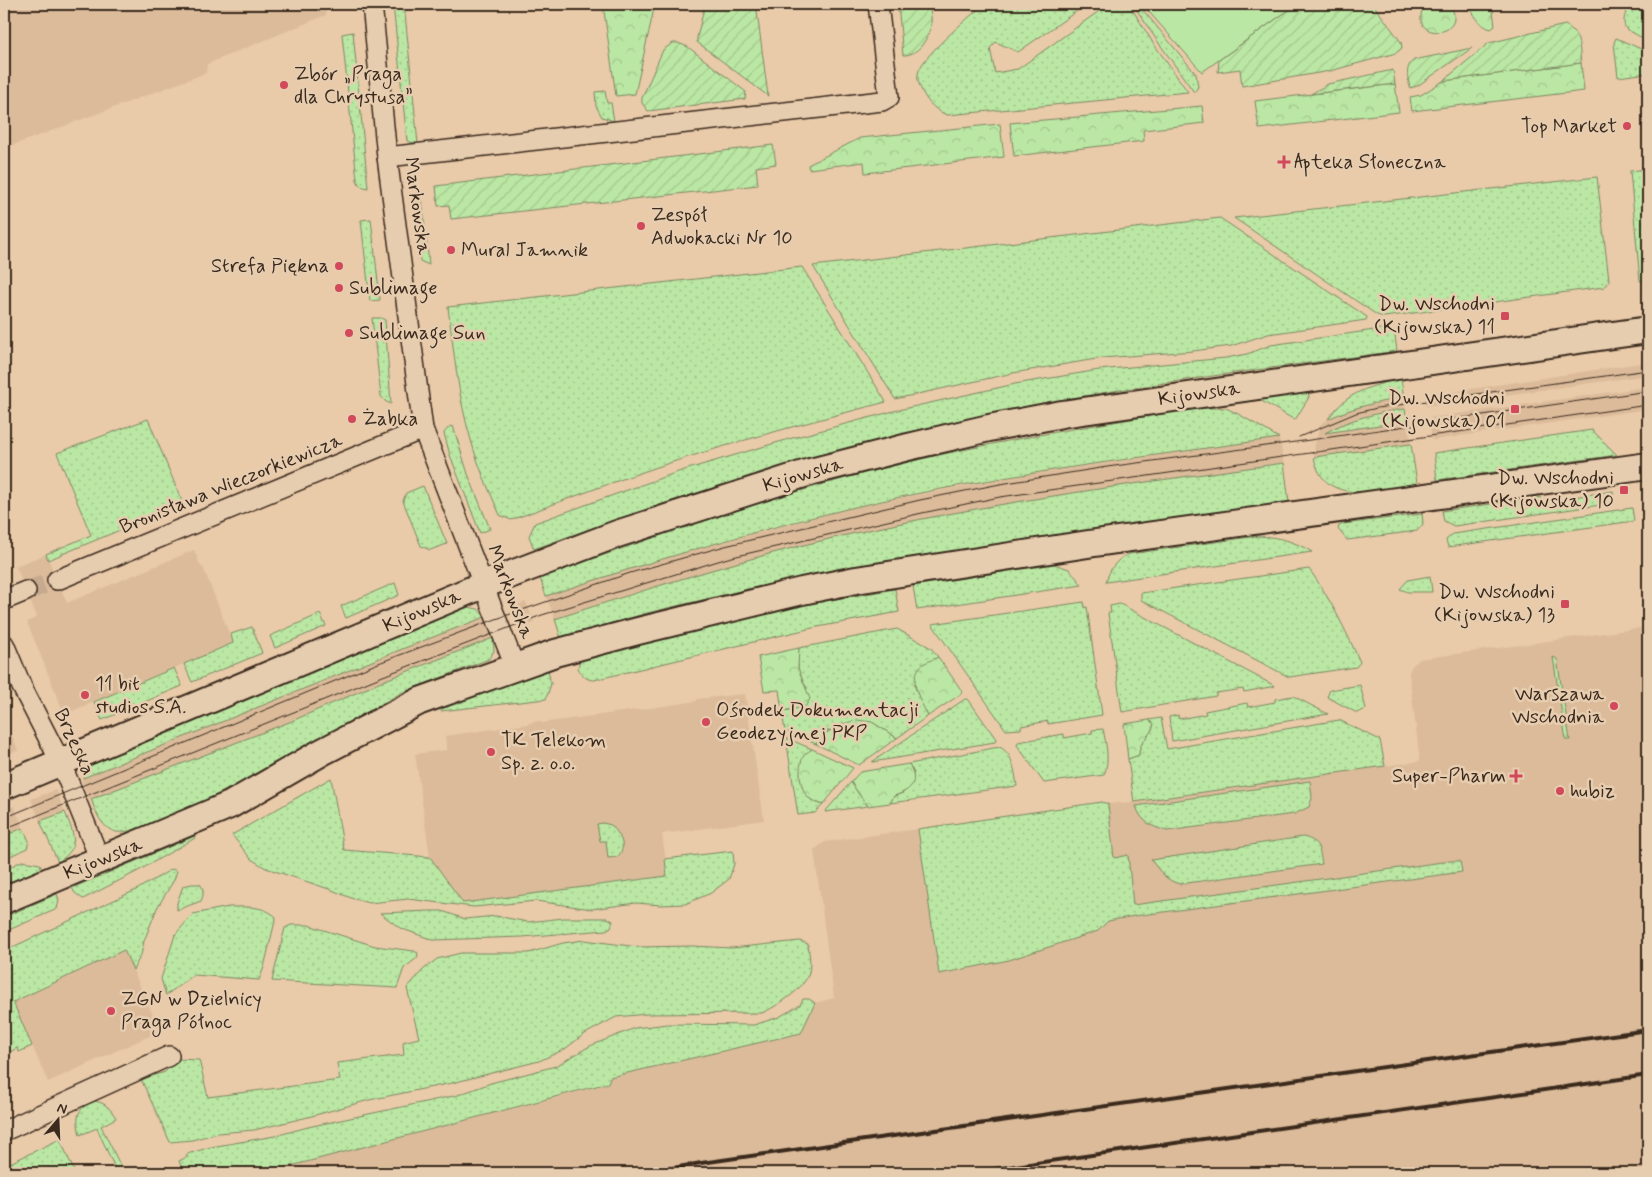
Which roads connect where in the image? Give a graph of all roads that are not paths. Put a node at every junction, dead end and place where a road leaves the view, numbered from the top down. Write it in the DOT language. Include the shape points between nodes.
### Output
graph roads {
  1 [pos="372,4"];
  2 [pos="878,4"];
  3 [pos="387,157"];
  4 [pos="1648,330"];
  5 [pos="423,429"];
  6 [pos="1648,466"];
  7 [pos="57,580"];
  8 [pos="483,585"];
  9 [pos="26,591"];
  10 [pos="4,600"];
  11 [pos="4,644"];
  12 [pos="515,667"];
  13 [pos="61,763"];
  14 [pos="4,786"];
  15 [pos="100,860"];
  16 [pos="4,900"];
  17 [pos="168,1056"];
  18 [pos="4,1131"];
  1 -- 3 [label="street, Markowska"];
  2 -- 3 [label="street" via="889,97 882,101"];
  3 -- 5 [label="street, Markowska"];
  4 -- 8 [label="street, Kijowska" via="1188,395 989,428 908,446 731,497 617,534"];
  5 -- 7 [label="street, Bronisława Wieczorkiewicza"];
  5 -- 8 [label="street, Markowska"];
  6 -- 12 [label="street, Kijowska" via="1088,544 856,580 638,630"];
  8 -- 12 [label="street, Markowska"];
  8 -- 13 [label="street, Kijowska"];
  9 -- 10 [label="street"];
  11 -- 13 [label="street, Brzeska"];
  12 -- 15 [label="street, Kijowska" via="420,701 322,752 230,806"];
  13 -- 14 [label="street, Kijowska"];
  13 -- 15 [label="street, Brzeska"];
  15 -- 16 [label="street, Kijowska"];
  17 -- 18 [label="street"];
}
